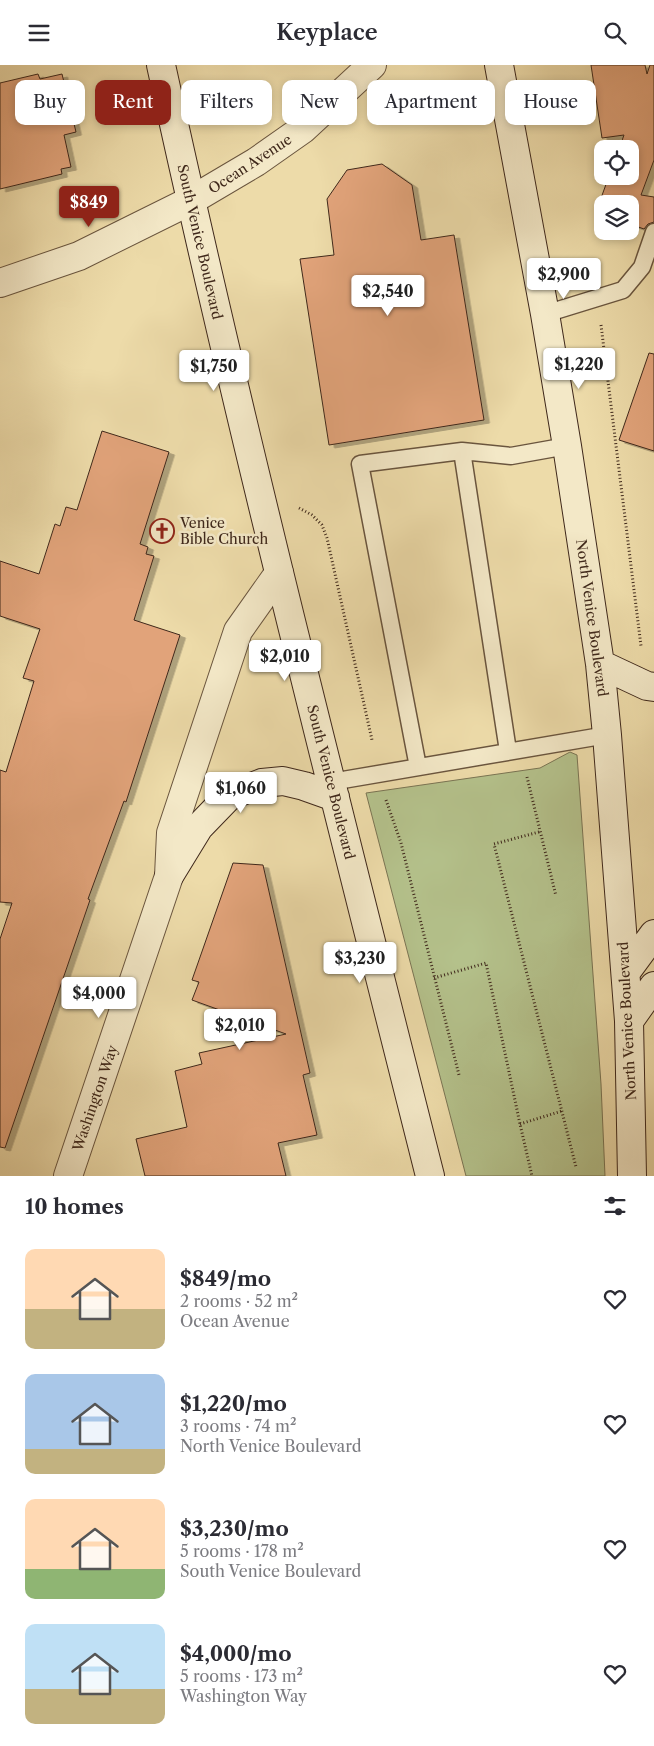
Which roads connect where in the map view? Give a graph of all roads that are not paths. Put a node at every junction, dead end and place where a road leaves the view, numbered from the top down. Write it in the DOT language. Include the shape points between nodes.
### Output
graph roads {
  1 [pos="161,65"];
  2 [pos="372,65"];
  3 [pos="499,65"];
  4 [pos="190,201"];
  5 [pos="654,233"];
  6 [pos="0,283"];
  7 [pos="545,314"];
  8 [pos="567,446"];
  9 [pos="462,451"];
  10 [pos="279,573"];
  11 [pos="600,664"];
  12 [pos="654,687"];
  13 [pos="607,735"];
  14 [pos="514,750"];
  15 [pos="418,767"];
  16 [pos="333,789"];
  17 [pos="169,876"];
  18 [pos="654,934"];
  19 [pos="626,972"];
  20 [pos="654,986"];
  21 [pos="630,1021"];
  22 [pos="68,1176"];
  23 [pos="430,1176"];
  24 [pos="632,1176"];
  1 -- 4 [label="main road, South Venice Boulevard"];
  2 -- 4 [label="main road, Ocean Avenue" via="303,129 256,162"];
  3 -- 7 [label="main road, North Venice Boulevard"];
  4 -- 6 [label="main road, Ocean Avenue" via="79,256"];
  4 -- 10 [label="main road, South Venice Boulevard"];
  5 -- 7 [label="lane" via="642,267 623,290"];
  7 -- 8 [label="main road, North Venice Boulevard"];
  8 -- 9 [label="lane" via="510,456"];
  8 -- 11 [label="main road, North Venice Boulevard"];
  9 -- 14 [label="lane"];
  9 -- 15 [label="lane" via="360,463"];
  10 -- 16 [label="main road, South Venice Boulevard"];
  10 -- 17 [label="main road, Washington Way" via="238,631 171,833"];
  11 -- 12 [label="main road"];
  11 -- 13 [label="main road, North Venice Boulevard"];
  13 -- 14 [label="lane"];
  13 -- 19 [label="main road, North Venice Boulevard"];
  14 -- 15 [label="lane"];
  15 -- 16 [label="lane"];
  16 -- 17 [label="main road" via="283,781 262,783 229,795 199,827"];
  16 -- 23 [label="main road, South Venice Boulevard"];
  17 -- 22 [label="main road, Washington Way"];
  18 -- 19 [label="main road"];
  19 -- 21 [label="main road, North Venice Boulevard"];
  20 -- 21 [label="main road"];
  21 -- 24 [label="main road, North Venice Boulevard"];
}
